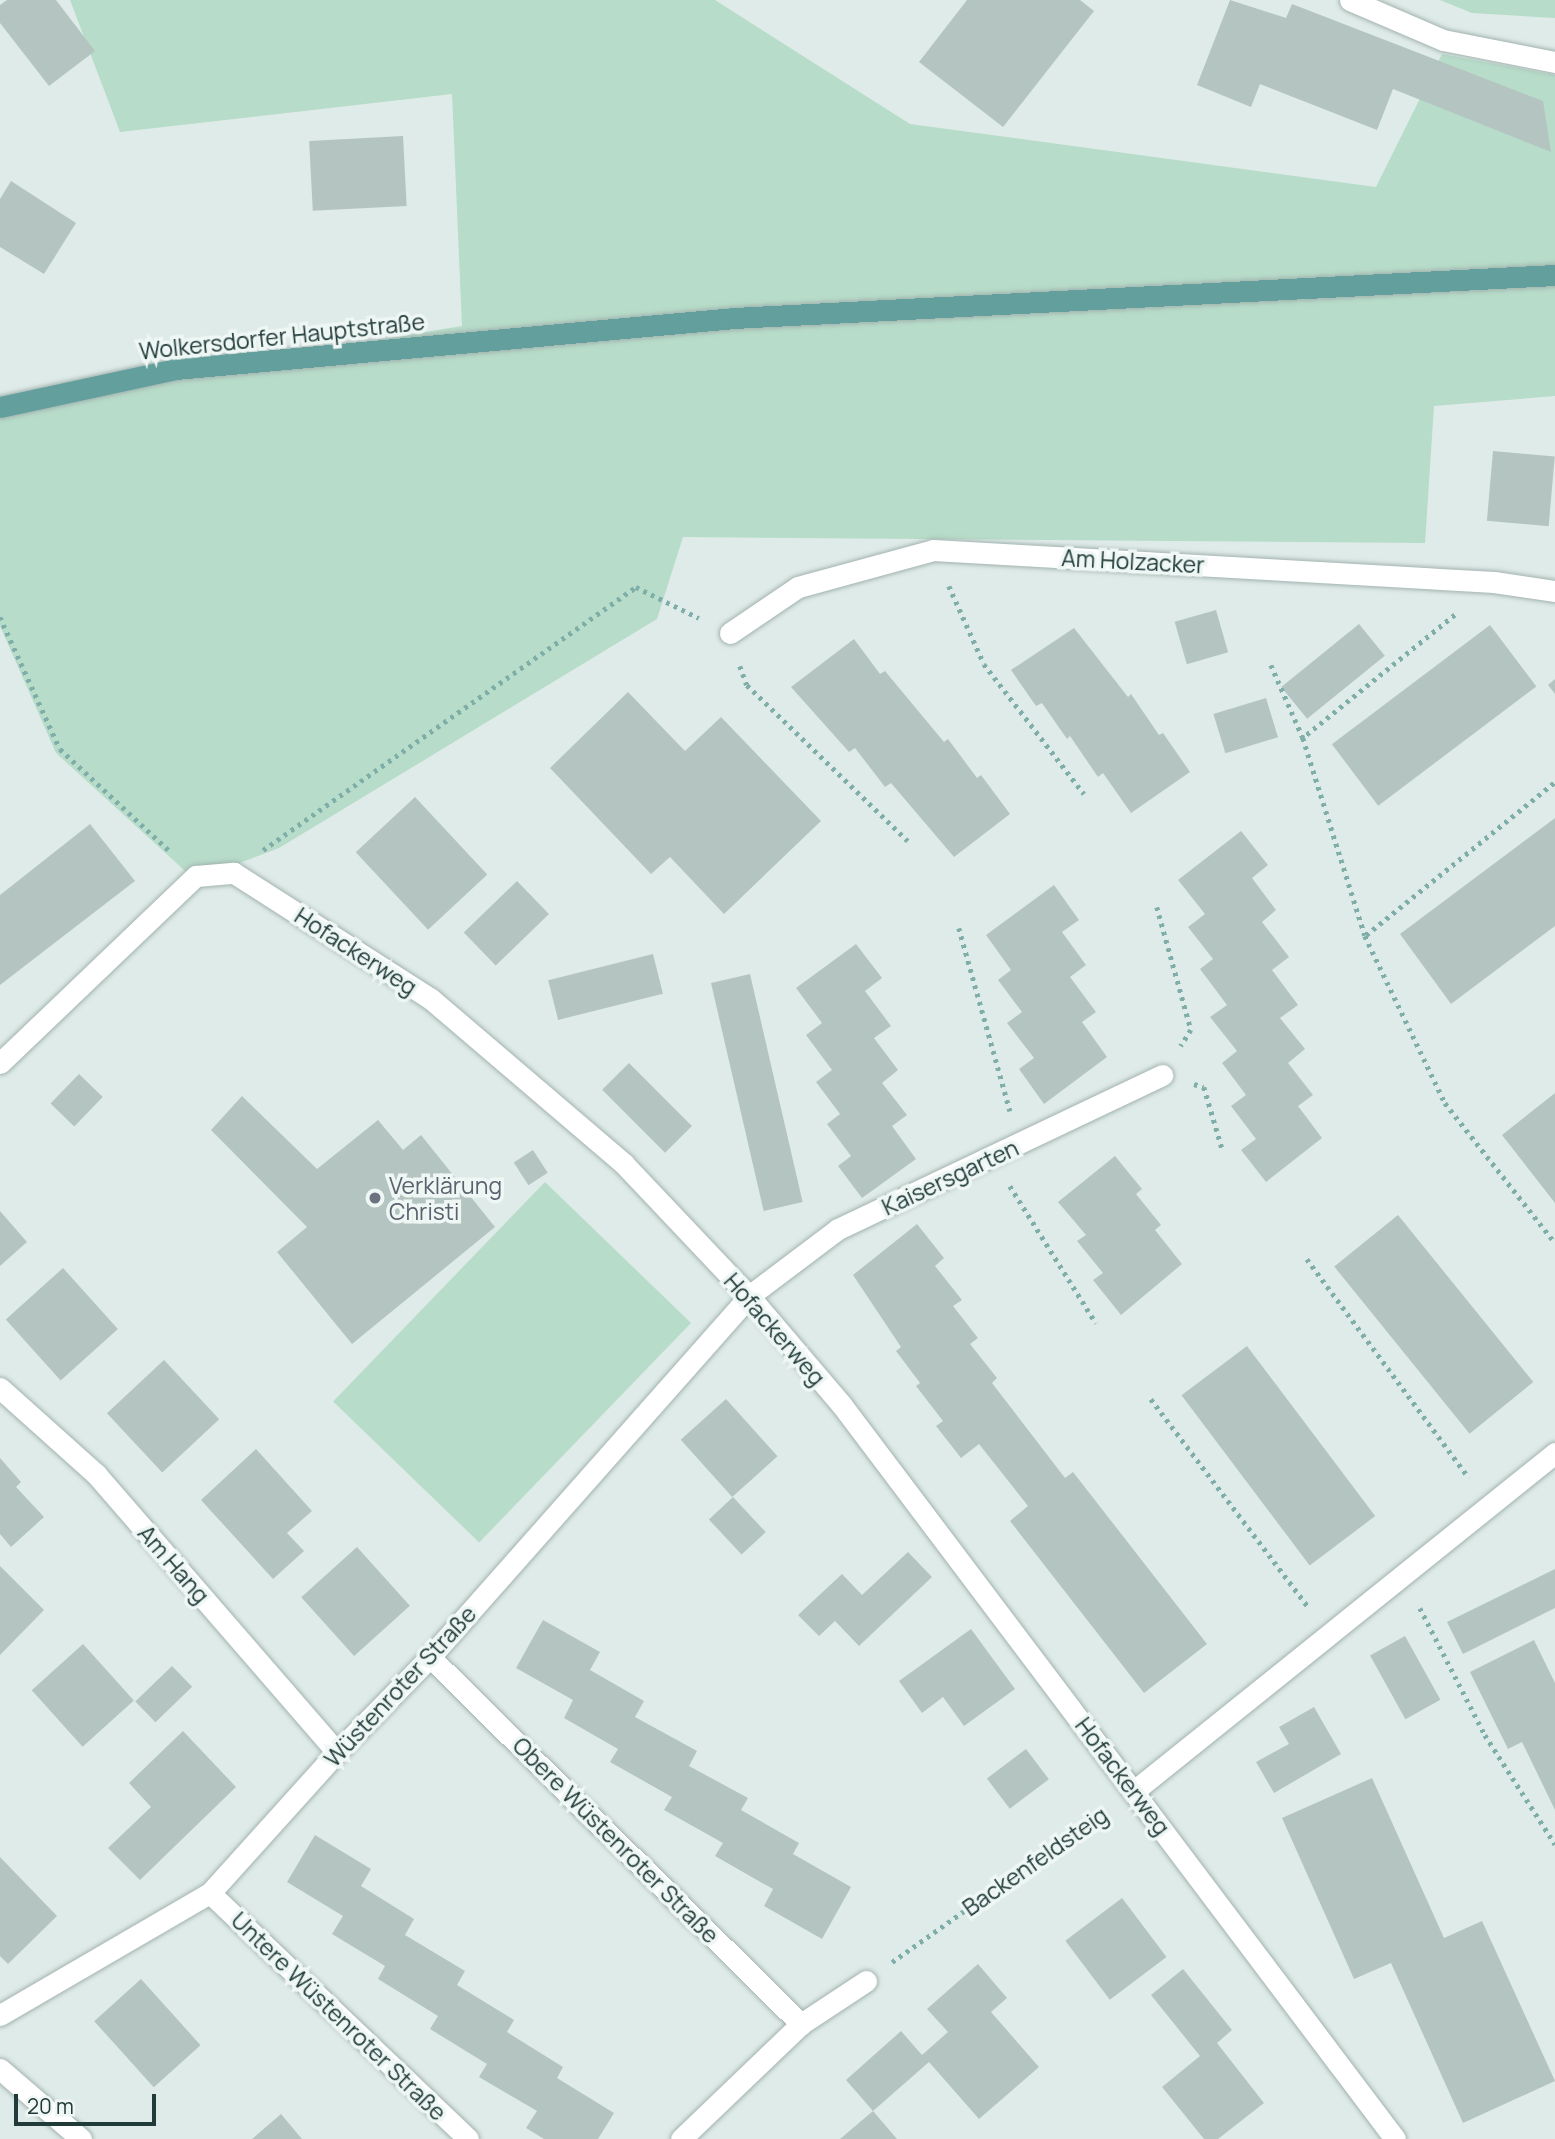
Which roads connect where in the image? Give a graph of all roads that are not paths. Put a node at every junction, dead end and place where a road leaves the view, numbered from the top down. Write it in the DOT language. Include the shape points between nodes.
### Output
graph roads {
  1 [pos="1350,0"];
  2 [pos="1555,62"];
  3 [pos="1555,275"];
  4 [pos="0,407"];
  5 [pos="1555,591"];
  6 [pos="730,633"];
  7 [pos="0,1063"];
  8 [pos="1162,1075"];
  9 [pos="749,1296"];
  10 [pos="0,1388"];
  11 [pos="1555,1453"];
  12 [pos="430,1657"];
  13 [pos="337,1752"];
  14 [pos="1134,1791"];
  15 [pos="210,1893"];
  16 [pos="866,1980"];
  17 [pos="0,2015"];
  18 [pos="801,2024"];
  19 [pos="0,2069"];
  20 [pos="81,2139"];
  21 [pos="468,2139"];
  22 [pos="681,2139"];
  23 [pos="1395,2139"];
  1 -- 2 [label="street" via="1443,40"];
  3 -- 4 [label="main road, Wolkersdorfer Hauptstraße" via="734,318 176,369"];
  5 -- 6 [label="street, Am Holzacker" via="1494,582 933,550 798,587"];
  7 -- 9 [label="street, Hofackerweg" via="196,876 234,873 431,999 624,1164"];
  8 -- 9 [label="street, Kaisersgarten" via="838,1229"];
  9 -- 12 [label="street, Wüstenroter Straße"];
  9 -- 14 [label="street, Hofackerweg" via="841,1404"];
  10 -- 13 [label="street, Am Hang" via="96,1474"];
  11 -- 14 [label="street"];
  12 -- 13 [label="street, Wüstenroter Straße"];
  12 -- 18 [label="street, Obere Wüstenroter Straße"];
  13 -- 15 [label="street, Wüstenroter Straße"];
  14 -- 23 [label="street, Hofackerweg"];
  15 -- 17 [label="street, Wüstenroter Straße"];
  15 -- 21 [label="street, Untere Wüstenroter Straße"];
  16 -- 18 [label="street"];
  18 -- 22 [label="street"];
  19 -- 20 [label="street"];
}
